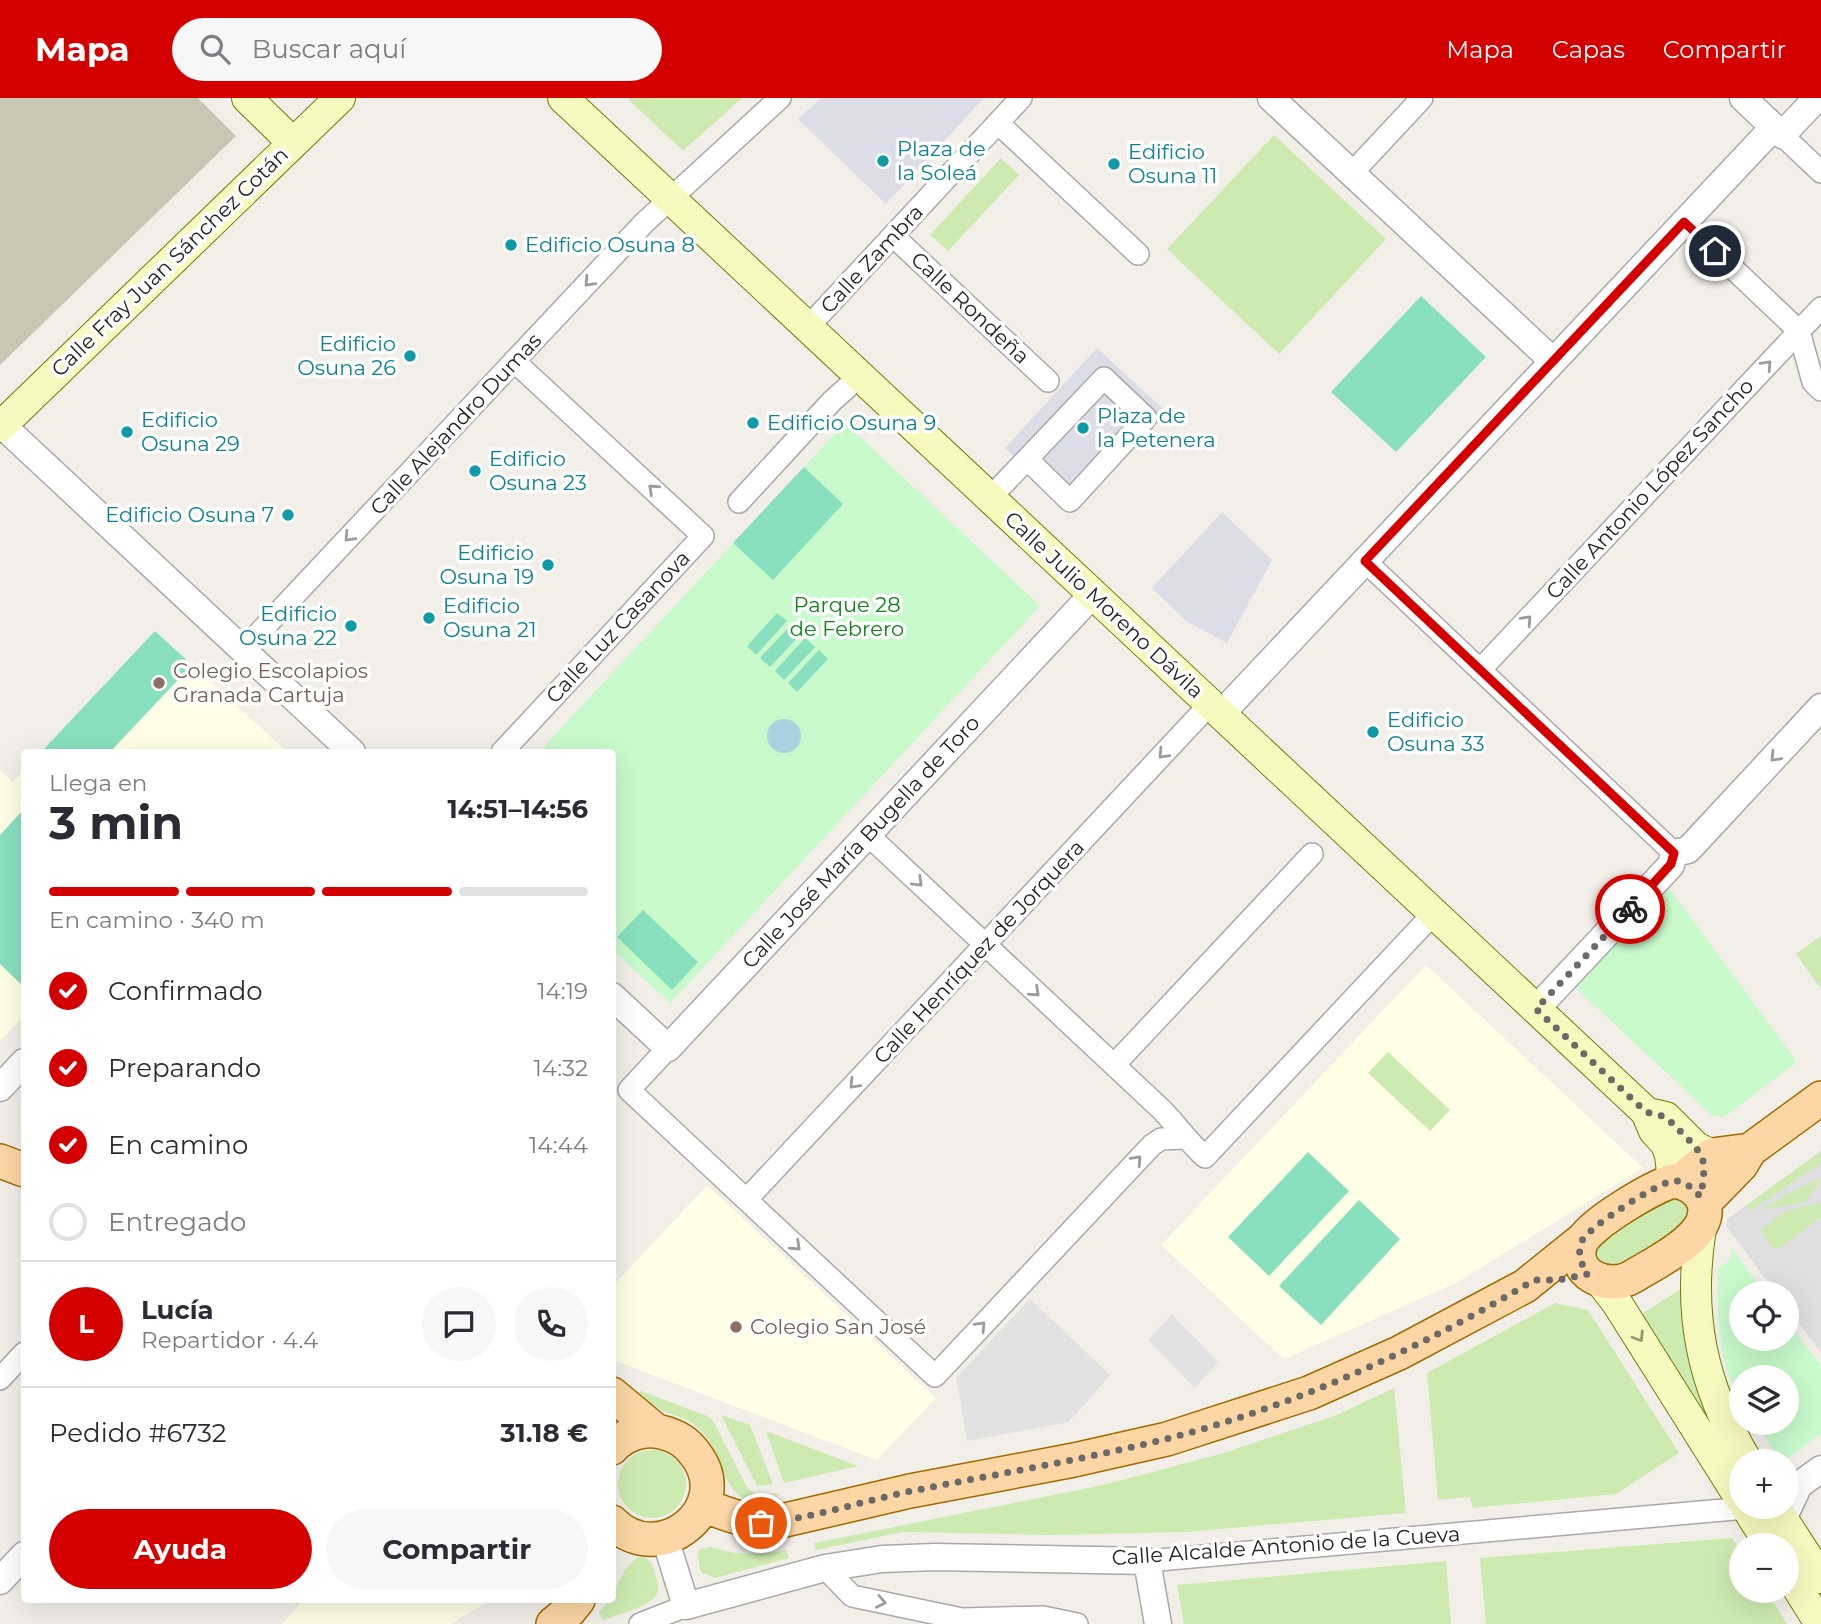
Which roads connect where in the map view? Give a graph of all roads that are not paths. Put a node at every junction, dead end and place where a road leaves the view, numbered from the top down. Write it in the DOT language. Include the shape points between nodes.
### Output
graph roads {
  1 [pos="247,98"];
  2 [pos="340,98"];
  3 [pos="563,98"];
  4 [pos="780,98"];
  5 [pos="1021,98"];
  6 [pos="1271,98"];
  7 [pos="1422,98"];
  8 [pos="1743,98"];
  9 [pos="1817,98"];
  10 [pos="998,123"];
  11 [pos="1778,131"];
  12 [pos="293,143"];
  13 [pos="1821,172"];
  14 [pos="1352,173"];
  15 [pos="670,198"];
  16 [pos="1684,222"];
  17 [pos="893,236"];
  18 [pos="1138,254"];
  19 [pos="1821,308"];
  20 [pos="808,327"];
  21 [pos="1799,331"];
  22 [pos="514,361"];
  23 [pos="1553,361"];
  24 [pos="860,376"];
  25 [pos="1048,381"];
  26 [pos="1821,390"];
  27 [pos="1,426"];
  28 [pos="1027,459"];
  29 [pos="990,498"];
  30 [pos="738,502"];
  31 [pos="1365,561"];
  32 [pos="1093,594"];
  33 [pos="243,650"];
  34 [pos="1480,670"];
  35 [pos="1821,707"];
  36 [pos="1215,709"];
  37 [pos="348,749"];
  38 [pos="505,749"];
  39 [pos="868,835"];
  40 [pos="1674,853"];
  41 [pos="1312,854"];
  42 [pos="1434,913"];
  43 [pos="985,945"];
  44 [pos="616,1000"];
  45 [pos="1536,1009"];
  46 [pos="668,1048"];
  47 [pos="21,1065"];
  48 [pos="1114,1065"];
  49 [pos="0,1088"];
  50 [pos="1821,1098"];
  51 [pos="1646,1112"];
  52 [pos="1184,1138"];
  53 [pos="1750,1150"];
  54 [pos="0,1161"];
  55 [pos="21,1169"];
  56 [pos="0,1181"];
  57 [pos="1696,1181"];
  58 [pos="21,1190"];
  59 [pos="747,1199"];
  60 [pos="1582,1240"];
  61 [pos="1594,1277"];
  62 [pos="1534,1280"];
  63 [pos="21,1356"];
  64 [pos="0,1379"];
  65 [pos="616,1397"];
  66 [pos="655,1430"];
  67 [pos="616,1445"];
  68 [pos="1741,1449"];
  69 [pos="1729,1468"];
  70 [pos="1821,1469"];
  71 [pos="1799,1482"];
  72 [pos="703,1505"];
  73 [pos="1729,1516"];
  74 [pos="1765,1519"];
  75 [pos="616,1531"];
  76 [pos="666,1538"];
  77 [pos="21,1558"];
  78 [pos="1147,1561"];
  79 [pos="825,1568"];
  80 [pos="1821,1578"];
  81 [pos="0,1581"];
  82 [pos="1799,1591"];
  83 [pos="576,1603"];
  84 [pos="686,1606"];
  85 [pos="553,1624"];
  86 [pos="640,1624"];
  87 [pos="1077,1624"];
  88 [pos="1158,1624"];
  89 [pos="1820,1624"];
  1 -- 12 [label="main road"];
  2 -- 12 [label="main road, Calle Fray Juan Sánchez Cotán"];
  3 -- 15 [label="main road, Calle Julio Moreno Dávila"];
  4 -- 15 [label="street, Calle Alejandro Dumas"];
  5 -- 10 [label="street, Calle Zambra"];
  6 -- 14 [label="street"];
  7 -- 14 [label="street"];
  8 -- 11 [label="street"];
  9 -- 11 [label="street, Calle Henríquez de Jorquera"];
  10 -- 17 [label="street, Calle Zambra"];
  10 -- 18 [label="street"];
  11 -- 13 [label="street"];
  11 -- 16 [label="street, Calle Henríquez de Jorquera"];
  12 -- 27 [label="main road, Calle Fray Juan Sánchez Cotán"];
  14 -- 23 [label="street"];
  15 -- 20 [label="main road, Calle Julio Moreno Dávila"];
  15 -- 22 [label="street, Calle Alejandro Dumas, one-way"];
  16 -- 21 [label="street"];
  16 -- 23 [label="street, Calle Henríquez de Jorquera"];
  17 -- 20 [label="street, Calle Zambra"];
  17 -- 25 [label="street, Calle Rondeña"];
  19 -- 21 [label="street, Calle Antonio López Sancho"];
  20 -- 24 [label="main road, Calle Julio Moreno Dávila"];
  21 -- 26 [label="street" via="1813,382"];
  34 -- 21 [label="street, Calle Antonio López Sancho, one-way"];
  22 -- 33 [label="street, Calle Alejandro Dumas, one-way"];
  38 -- 22 [label="street, Calle Luz Casanova, one-way" via="703,536"];
  23 -- 31 [label="street, Calle Henríquez de Jorquera"];
  24 -- 29 [label="main road, Calle Julio Moreno Dávila"];
  24 -- 30 [label="street"];
  27 -- 33 [label="street"];
  28 -- 28 [label="street" via="1070,501 1146,418 1104,378"];
  28 -- 29 [label="street"];
  29 -- 32 [label="main road, Calle Julio Moreno Dávila"];
  31 -- 34 [label="street"];
  31 -- 36 [label="street, Calle Henríquez de Jorquera"];
  32 -- 36 [label="main road, Calle Julio Moreno Dávila"];
  32 -- 39 [label="street, Calle José María Bugella de Toro"];
  33 -- 37 [label="street"];
  34 -- 40 [label="street"];
  35 -- 40 [label="street, one-way" via="1688,850"];
  36 -- 42 [label="main road, Calle Julio Moreno Dávila"];
  36 -- 43 [label="street, Calle Henríquez de Jorquera, one-way"];
  39 -- 43 [label="street, one-way"];
  39 -- 46 [label="street, Calle José María Bugella de Toro"];
  40 -- 45 [label="street" via="1671,864"];
  41 -- 48 [label="street"];
  42 -- 45 [label="main road, Calle Julio Moreno Dávila"];
  42 -- 52 [label="street" via="1205,1157"];
  43 -- 48 [label="street, one-way"];
  43 -- 59 [label="street, Calle Henríquez de Jorquera, one-way"];
  44 -- 46 [label="street"];
  45 -- 51 [label="main road, Calle Julio Moreno Dávila"];
  46 -- 59 [label="street, Calle José María Bugella de Toro" via="629,1090"];
  47 -- 49 [label="street"];
  48 -- 52 [label="street" via="1177,1125"];
  50 -- 53 [label="main road"];
  51 -- 57 [label="main road, Calle Julio Moreno Dávila" via="1671,1155"];
  51 -- 57 [label="main road, Calle Julio Moreno Dávila" via="1666,1117"];
  59 -- 52 [label="street, one-way" via="935,1376 1152,1145 1161,1139"];
  53 -- 57 [label="main road"];
  53 -- 57 [label="main road" via="1741,1164"];
  54 -- 55 [label="main road"];
  56 -- 58 [label="main road"];
  57 -- 60 [label="main road" via="1659,1185 1594,1227"];
  57 -- 61 [label="main road" via="1682,1246 1626,1280 1612,1283"];
  57 -- 68 [label="main road" via="1695,1286 1700,1343 1717,1404"];
  60 -- 61 [label="main road" via="1583,1267"];
  60 -- 62 [label="main road"];
  61 -- 62 [label="main road"];
  61 -- 69 [label="main road, one-way" via="1618,1303"];
  62 -- 72 [label="main road" via="1399,1353 1309,1393 1167,1438 781,1521 736,1519"];
  63 -- 64 [label="street"];
  65 -- 66 [label="main road"];
  66 -- 67 [label="main road" via="627,1436"];
  66 -- 72 [label="main road" via="688,1444 702,1463 706,1479"];
  70 -- 71 [label="street"];
  72 -- 76 [label="main road" via="688,1527"];
  73 -- 78 [label="street, Calle Alcalde Antonio de la Cueva"];
  74 -- 80 [label="main road"];
  75 -- 76 [label="main road" via="650,1540"];
  76 -- 84 [label="street"];
  77 -- 81 [label="street"];
  78 -- 79 [label="street, Calle Alcalde Antonio de la Cueva" via="935,1557"];
  78 -- 88 [label="street"];
  79 -- 84 [label="street, Calle Alcalde Antonio de la Cueva"];
  79 -- 87 [label="street, one-way" via="852,1597 962,1619 1043,1617"];
  82 -- 89 [label="main road"];
  83 -- 85 [label="main road"];
  84 -- 86 [label="street"];
}
